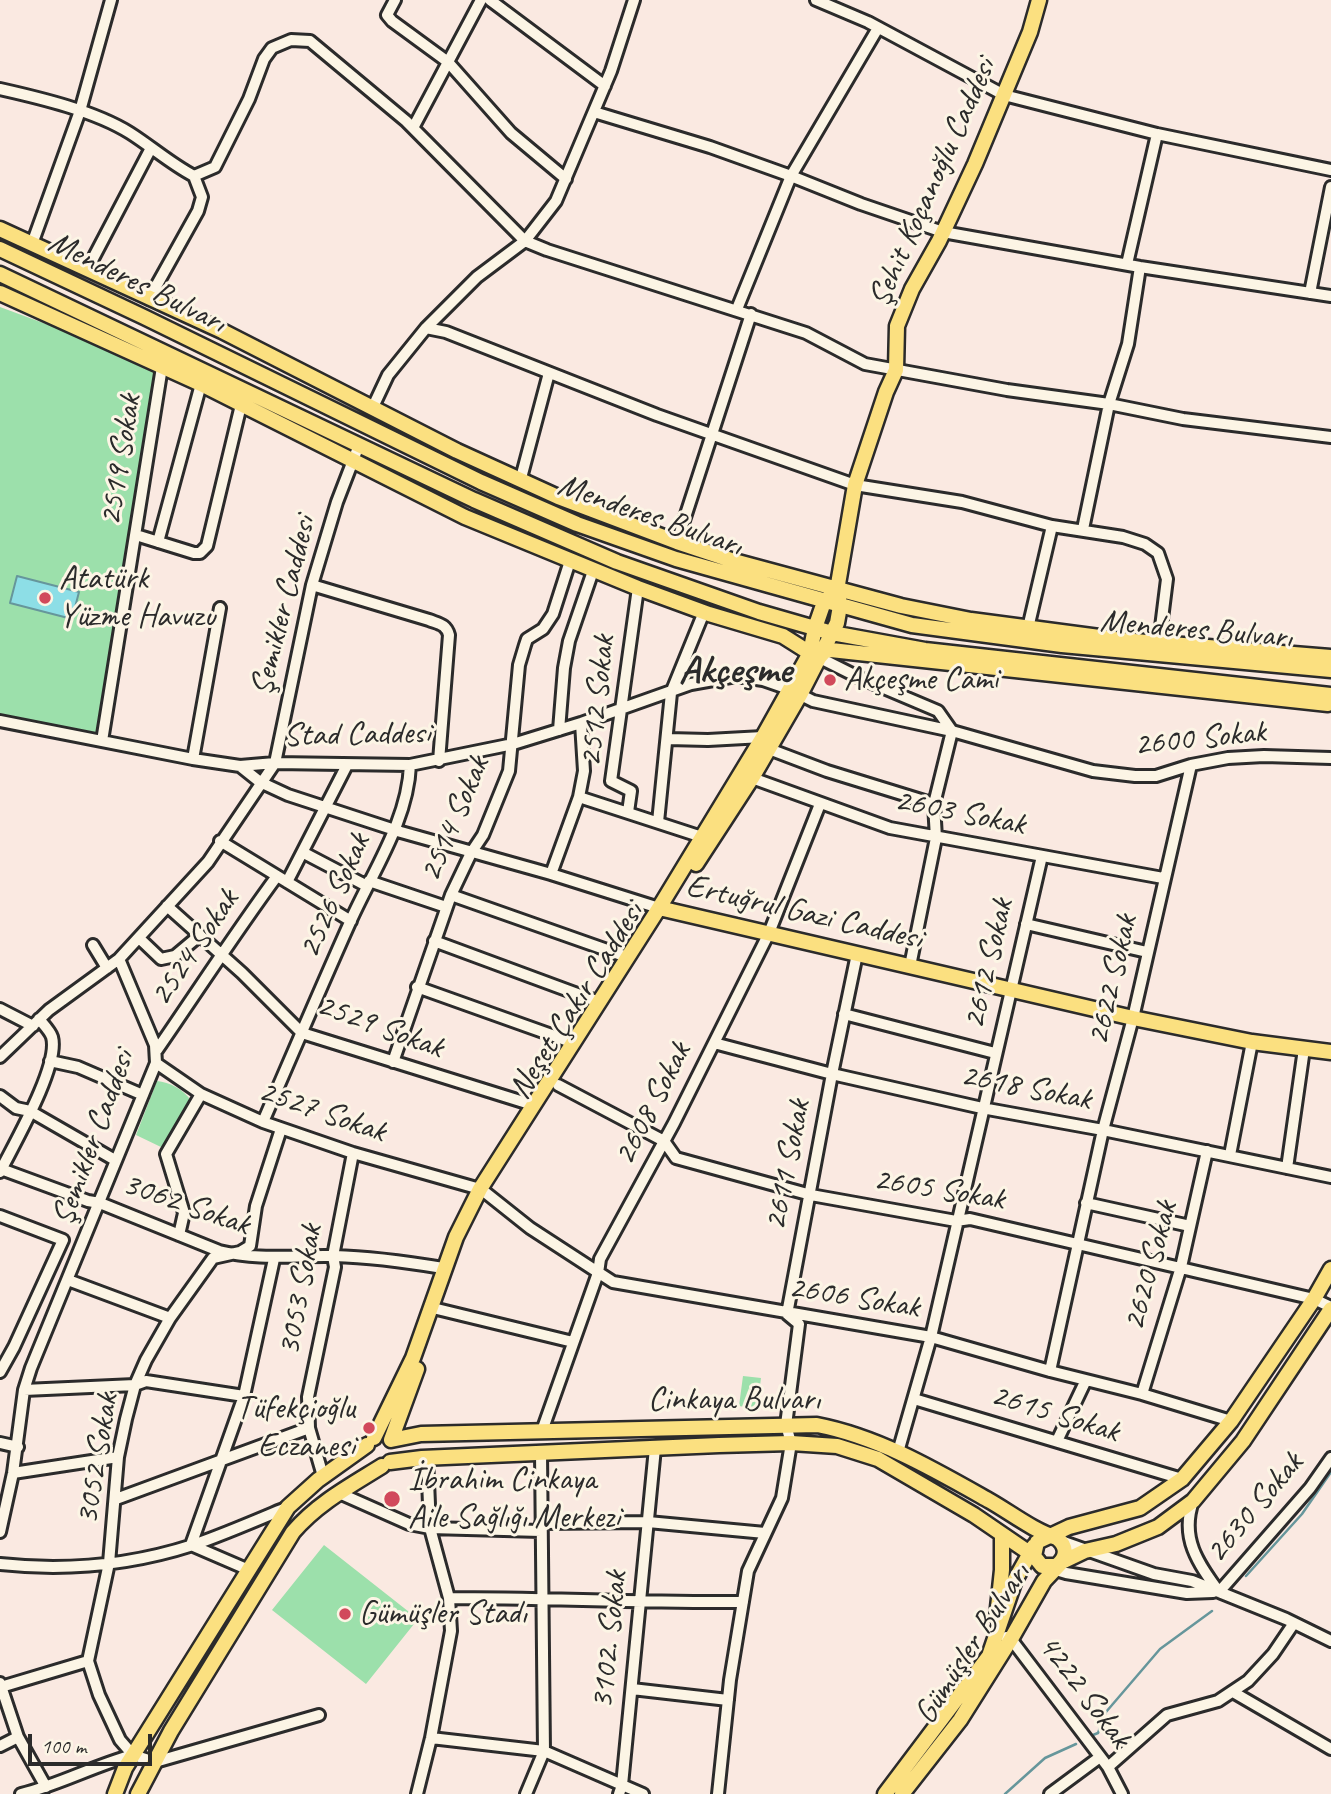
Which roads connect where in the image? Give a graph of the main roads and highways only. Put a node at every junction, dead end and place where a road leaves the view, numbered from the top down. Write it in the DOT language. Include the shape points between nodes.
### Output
graph roads {
  1 [pos="1039,0"];
  2 [pos="0,229"];
  3 [pos="0,249"];
  4 [pos="0,274"];
  5 [pos="0,293"];
  6 [pos="165,361"];
  7 [pos="837,590"];
  8 [pos="824,602"];
  9 [pos="840,606"];
  10 [pos="815,628"];
  11 [pos="832,634"];
  12 [pos="814,656"];
  13 [pos="1331,657"];
  14 [pos="1331,670"];
  15 [pos="1331,695"];
  16 [pos="1331,705"];
  17 [pos="766,743"];
  18 [pos="663,909"];
  19 [pos="1331,1052"];
  20 [pos="483,1191"];
  21 [pos="1331,1269"];
  22 [pos="1331,1308"];
  23 [pos="391,1440"];
  24 [pos="371,1441"];
  25 [pos="386,1464"];
  26 [pos="1002,1535"];
  27 [pos="1043,1545"];
  28 [pos="1055,1566"];
  29 [pos="1001,1636"];
  30 [pos="116,1794"];
  31 [pos="138,1794"];
  32 [pos="885,1794"];
  33 [pos="902,1794"];
  1 -- 7 [label="main road, Şehit Koçanoğlu Caddesi" via="1004,95 897,326 896,370 855,485"];
  2 -- 7 [label="main road" via="222,331 457,451 558,496 677,542"];
  3 -- 8 [label="main road, Menderes Bulvarı" via="577,524 676,559"];
  4 -- 6 [label="main road, Menderes Bulvarı"];
  5 -- 6 [label="main road"];
  6 -- 10 [label="main road, Menderes Bulvarı" via="617,562"];
  6 -- 12 [label="main road" via="241,405 465,517 638,588 783,636"];
  7 -- 8 [label="main road"];
  7 -- 9 [label="main road"];
  7 -- 13 [label="main road" via="1028,628"];
  8 -- 9 [label="main road, Menderes Bulvarı"];
  8 -- 10 [label="main road"];
  9 -- 11 [label="main road, Neşet Çakır Caddesi"];
  9 -- 14 [label="main road, Menderes Bulvarı" via="965,633"];
  10 -- 11 [label="main road, Menderes Bulvarı"];
  10 -- 12 [label="main road, Neşet Çakır Caddesi"];
  11 -- 12 [label="main road, Neşet Çakır Caddesi"];
  11 -- 15 [label="main road, Menderes Bulvarı" via="925,650"];
  12 -- 16 [label="main road" via="831,650"];
  12 -- 17 [label="main road, Neşet Çakır Caddesi"];
  17 -- 18 [label="main road, Neşet Çakır Caddesi" via="702,837"];
  17 -- 18 [label="main road, Neşet Çakır Caddesi" via="752,778"];
  18 -- 19 [label="main road, Ertuğrul Gazi Caddesi" via="1133,1018 1252,1042"];
  18 -- 20 [label="main road, Neşet Çakır Caddesi" via="627,957"];
  18 -- 20 [label="main road, Neşet Çakır Caddesi" via="558,1085"];
  20 -- 23 [label="main road, Neşet Çakır Caddesi"];
  20 -- 24 [label="main road, Neşet Çakır Caddesi" via="456,1237 413,1358"];
  21 -- 27 [label="main road, Gümüşler Bulvarı" via="1231,1421 1181,1479 1140,1508 1069,1527"];
  22 -- 28 [label="main road, Gümüşler Bulvarı" via="1243,1441 1193,1501 1158,1527"];
  23 -- 24 [label="main road" via="383,1436"];
  23 -- 25 [label="main road" via="396,1452"];
  23 -- 27 [label="main road, Cinkaya Bulvarı" via="421,1434 817,1425 898,1452"];
  24 -- 25 [label="main road" via="369,1460"];
  24 -- 30 [label="main road" via="288,1507 125,1768"];
  25 -- 26 [label="main road, Cinkaya Bulvarı" via="427,1457 791,1443 837,1446 878,1459"];
  25 -- 31 [label="main road, Cinkaya Bulvarı" via="307,1516 293,1532"];
  26 -- 27 [label="main road, Cinkaya Bulvarı"];
  26 -- 29 [label="main road"];
  27 -- 28 [label="main road" via="1042,1566"];
  27 -- 28 [label="main road" via="1065,1552"];
  27 -- 29 [label="main road, Gümüşler Bulvarı" via="1015,1580"];
  28 -- 29 [label="main road, Gümüşler Bulvarı"];
  29 -- 32 [label="main road, Gümüşler Bulvarı"];
  29 -- 33 [label="main road, Gümüşler Bulvarı" via="960,1720"];
}
